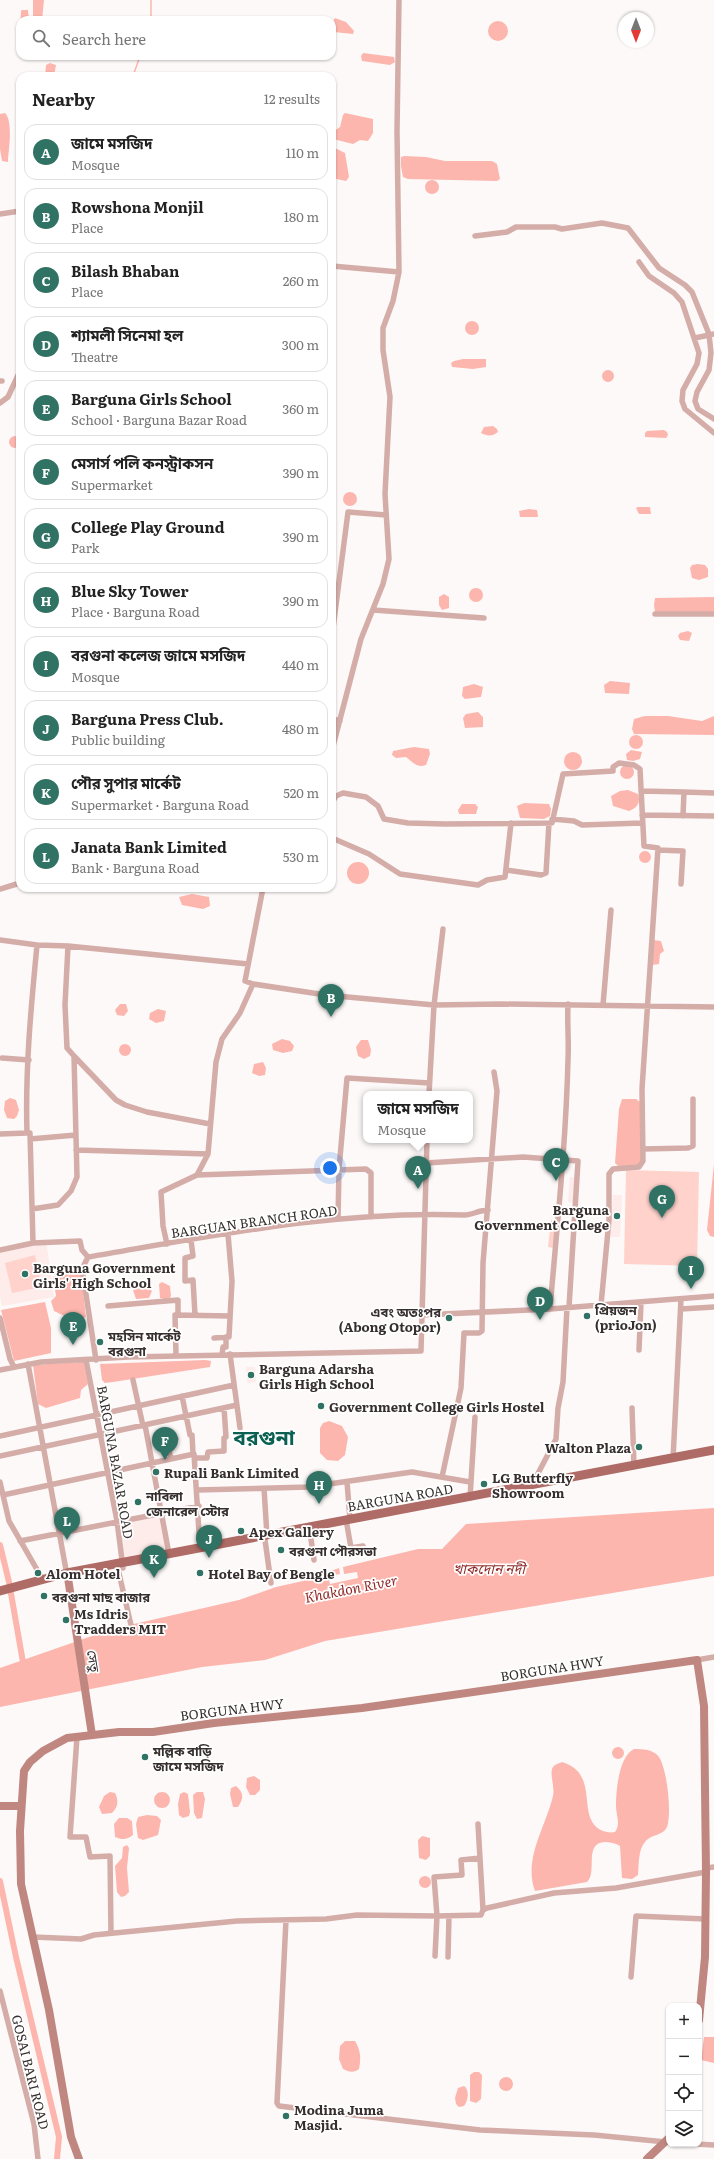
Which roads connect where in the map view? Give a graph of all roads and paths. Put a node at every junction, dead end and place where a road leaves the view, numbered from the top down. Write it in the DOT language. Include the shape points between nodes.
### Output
graph roads {
  1 [pos="399,0"];
  2 [pos="16,212"];
  3 [pos="0,214"];
  4 [pos="476,236"];
  5 [pos="639,262"];
  6 [pos="336,266"];
  7 [pos="399,272"];
  8 [pos="711,334"];
  9 [pos="695,338"];
  10 [pos="16,380"];
  11 [pos="0,403"];
  12 [pos="714,419"];
  13 [pos="714,433"];
  14 [pos="386,515"];
  15 [pos="336,605"];
  16 [pos="372,610"];
  17 [pos="655,614"];
  18 [pos="714,614"];
  19 [pos="484,618"];
  20 [pos="336,720"];
  21 [pos="340,720"];
  22 [pos="336,735"];
  23 [pos="641,792"];
  24 [pos="684,792"];
  25 [pos="714,792"];
  26 [pos="336,796"];
  27 [pos="642,815"];
  28 [pos="683,816"];
  29 [pos="714,816"];
  30 [pos="551,821"];
  31 [pos="511,823"];
  32 [pos="642,823"];
  33 [pos="336,840"];
  34 [pos="658,850"];
  35 [pos="506,870"];
  36 [pos="16,884"];
  37 [pos="681,884"];
  38 [pos="0,889"];
  39 [pos="262,892"];
  40 [pos="611,910"];
  41 [pos="444,929"];
  42 [pos="0,940"];
  43 [pos="37,945"];
  44 [pos="68,946"];
  45 [pos="248,964"];
  46 [pos="253,984"];
  47 [pos="568,1004"];
  48 [pos="434,1005"];
  49 [pos="603,1005"];
  50 [pos="648,1006"];
  51 [pos="714,1007"];
  52 [pos="74,1056"];
  53 [pos="2,1058"];
  54 [pos="29,1060"];
  55 [pos="494,1072"];
  56 [pos="429,1083"];
  57 [pos="429,1091"];
  58 [pos="693,1099"];
  59 [pos="210,1124"];
  60 [pos="27,1133"];
  61 [pos="0,1134"];
  62 [pos="76,1135"];
  63 [pos="30,1139"];
  64 [pos="427,1143"];
  65 [pos="643,1149"];
  66 [pos="76,1150"];
  67 [pos="208,1154"];
  68 [pos="492,1159"];
  69 [pos="563,1159"];
  70 [pos="426,1163"];
  71 [pos="339,1170"];
  72 [pos="197,1175"];
  73 [pos="32,1209"];
  74 [pos="488,1210"];
  75 [pos="425,1214"];
  76 [pos="371,1217"];
  77 [pos="338,1219"];
  78 [pos="228,1234"];
  79 [pos="191,1240"];
  80 [pos="33,1242"];
  81 [pos="167,1244"];
  82 [pos="0,1250"];
  83 [pos="88,1257"];
  84 [pos="714,1296"];
  85 [pos="681,1299"];
  86 [pos="641,1303"];
  87 [pos="601,1305"];
  88 [pos="108,1306"];
  89 [pos="568,1307"];
  90 [pos="714,1307"];
  91 [pos="550,1309"];
  92 [pos="681,1309"];
  93 [pos="481,1313"];
  94 [pos="178,1315"];
  95 [pos="195,1315"];
  96 [pos="422,1315"];
  97 [pos="230,1316"];
  98 [pos="0,1318"];
  99 [pos="625,1327"];
  100 [pos="640,1327"];
  101 [pos="226,1337"];
  102 [pos="214,1338"];
  103 [pos="639,1350"];
  104 [pos="222,1354"];
  105 [pos="230,1354"];
  106 [pos="176,1355"];
  107 [pos="86,1360"];
  108 [pos="96,1360"];
  109 [pos="28,1364"];
  110 [pos="14,1367"];
  111 [pos="0,1370"];
  112 [pos="133,1380"];
  113 [pos="234,1385"];
  114 [pos="182,1396"];
  115 [pos="138,1405"];
  116 [pos="237,1405"];
  117 [pos="224,1408"];
  118 [pos="632,1408"];
  119 [pos="97,1414"];
  120 [pos="186,1416"];
  121 [pos="475,1417"];
  122 [pos="144,1426"];
  123 [pos="240,1428"];
  124 [pos="39,1429"];
  125 [pos="102,1435"];
  126 [pos="0,1436"];
  127 [pos="176,1439"];
  128 [pos="43,1447"];
  129 [pos="714,1450"];
  130 [pos="714,1455"];
  131 [pos="0,1456"];
  132 [pos="194,1456"];
  133 [pos="171,1458"];
  134 [pos="673,1459"];
  135 [pos="152,1462"];
  136 [pos="634,1466"];
  137 [pos="108,1472"];
  138 [pos="442,1477"];
  139 [pos="0,1482"];
  140 [pos="347,1482"];
  141 [pos="470,1482"];
  142 [pos="50,1485"];
  143 [pos="532,1485"];
  144 [pos="264,1488"];
  145 [pos="197,1490"];
  146 [pos="3,1495"];
  147 [pos="470,1498"];
  148 [pos="199,1506"];
  149 [pos="160,1513"];
  150 [pos="117,1521"];
  151 [pos="349,1522"];
  152 [pos="59,1532"];
  153 [pos="310,1532"];
  154 [pos="266,1538"];
  155 [pos="20,1541"];
  156 [pos="363,1546"];
  157 [pos="200,1548"];
  158 [pos="169,1554"];
  159 [pos="314,1560"];
  160 [pos="121,1567"];
  161 [pos="67,1576"];
  162 [pos="44,1580"];
  163 [pos="271,1583"];
  164 [pos="0,1591"];
  165 [pos="132,1625"];
  166 [pos="714,1657"];
  167 [pos="697,1660"];
  168 [pos="92,1735"];
  169 [pos="77,1737"];
  170 [pos="0,1806"];
  171 [pos="21,1806"];
  172 [pos="478,1824"];
  173 [pos="480,1858"];
  174 [pos="709,1869"];
  175 [pos="483,1910"];
  176 [pos="437,1916"];
  177 [pos="449,1916"];
  178 [pos="705,1919"];
  179 [pos="286,1920"];
  180 [pos="111,1933"];
  181 [pos="33,1937"];
  182 [pos="435,1956"];
  183 [pos="448,1956"];
  184 [pos="631,1977"];
  185 [pos="0,1992"];
  186 [pos="701,2003"];
  187 [pos="666,2141"];
  188 [pos="666,2143"];
  189 [pos="702,2144"];
  190 [pos="714,2145"];
  191 [pos="38,2159"];
  192 [pos="79,2159"];
  193 [pos="647,2159"];
  1 -- 7 [label="street"];
  2 -- 3 [label="street"];
  4 -- 8 [label="street" via="507,232 516,227 562,229 602,223 628,228 659,268 692,292"];
  5 -- 9 [label="street" via="649,276 674,293 682,302"];
  6 -- 7 [label="street"];
  7 -- 14 [label="street" via="384,328 383,350 390,397"];
  8 -- 9 [label="street"];
  8 -- 12 [label="street" via="709,370 695,401 698,409"];
  9 -- 13 [label="street" via="699,353 697,364 683,390 682,402 685,409"];
  10 -- 11 [label="street" via="8,397"];
  14 -- 15 [label="street" via="348,512"];
  14 -- 16 [label="street" via="389,559 383,584"];
  16 -- 19 [label="street"];
  16 -- 21 [label="street" via="360,639"];
  17 -- 18 [label="street"];
  20 -- 21 [label="street"];
  21 -- 22 [label="street"];
  23 -- 24 [label="street"];
  23 -- 27 [label="street"];
  23 -- 30 [label="street" via="640,769 634,765 619,763 613,767 613,771 563,774"];
  24 -- 25 [label="street"];
  24 -- 28 [label="street"];
  26 -- 31 [label="street" via="343,792 372,799 384,819 408,823"];
  27 -- 28 [label="street"];
  27 -- 32 [label="street"];
  28 -- 29 [label="street"];
  30 -- 31 [label="street"];
  30 -- 32 [label="street" via="574,821 582,825"];
  30 -- 35 [label="street" via="546,873 541,875"];
  31 -- 35 [label="street"];
  32 -- 34 [label="street" via="644,846"];
  33 -- 35 [label="street" via="369,854 400,874 478,885 505,877"];
  34 -- 37 [label="street" via="683,852"];
  34 -- 50 [label="street"];
  36 -- 38 [label="street"];
  39 -- 45 [label="street"];
  40 -- 49 [label="street"];
  41 -- 48 [label="street"];
  42 -- 43 [label="street"];
  43 -- 44 [label="street"];
  43 -- 54 [label="street"];
  44 -- 45 [label="street"];
  44 -- 52 [label="street" via="66,1048"];
  45 -- 46 [label="street" via="245,981"];
  46 -- 48 [label="street" via="326,995"];
  46 -- 59 [label="street" via="240,1013 222,1039 216,1062"];
  47 -- 48 [label="street"];
  47 -- 49 [label="street"];
  47 -- 69 [label="street"];
  48 -- 56 [label="street"];
  49 -- 50 [label="street"];
  50 -- 51 [label="street"];
  50 -- 65 [label="street" via="642,1090"];
  52 -- 59 [label="street" via="116,1100 125,1105 147,1112"];
  52 -- 62 [label="street"];
  53 -- 54 [label="street"];
  54 -- 60 [label="street"];
  55 -- 68 [label="street" via="497,1091"];
  56 -- 57 [label="street"];
  56 -- 71 [label="street" via="346,1078"];
  58 -- 65 [label="street" via="693,1146 685,1149"];
  59 -- 67 [label="street"];
  60 -- 61 [label="street"];
  60 -- 63 [label="street" via="30,1133"];
  62 -- 63 [label="street"];
  62 -- 66 [label="street"];
  63 -- 73 [label="street"];
  64 -- 70 [label="street"];
  65 -- 87 [label="street" via="641,1166 613,1169 609,1174 609,1220"];
  66 -- 67 [label="street"];
  66 -- 73 [label="street" via="77,1178 71,1191 58,1205"];
  67 -- 72 [label="street"];
  68 -- 69 [label="street"];
  68 -- 70 [label="street"];
  68 -- 74 [label="street"];
  69 -- 89 [label="street" via="579,1162"];
  69 -- 91 [label="street"];
  70 -- 75 [label="street"];
  71 -- 72 [label="street"];
  71 -- 76 [label="street" via="370,1171"];
  71 -- 77 [label="street"];
  72 -- 81 [label="street" via="161,1192"];
  73 -- 80 [label="street"];
  74 -- 75 [label="street, BARGUAN BRANCH ROAD" via="477,1210 467,1215"];
  74 -- 93 [label="street"];
  75 -- 76 [label="street, BARGUAN BRANCH ROAD"];
  75 -- 96 [label="street"];
  76 -- 77 [label="street, BARGUAN BRANCH ROAD"];
  77 -- 78 [label="street, BARGUAN BRANCH ROAD"];
  78 -- 79 [label="street, BARGUAN BRANCH ROAD"];
  78 -- 97 [label="street" via="232,1281"];
  79 -- 81 [label="street, BARGUAN BRANCH ROAD"];
  79 -- 95 [label="street" via="193,1256 185,1258 185,1281 193,1280"];
  80 -- 82 [label="street"];
  80 -- 83 [label="street" via="80,1241 82,1250"];
  81 -- 83 [label="street, BARGUAN BRANCH ROAD"];
  83 -- 108 [label="street" via="83,1275"];
  84 -- 85 [label="street"];
  85 -- 86 [label="street"];
  85 -- 92 [label="street"];
  86 -- 87 [label="street"];
  86 -- 100 [label="street"];
  87 -- 89 [label="street"];
  88 -- 94 [label="street" via="178,1300"];
  89 -- 91 [label="street"];
  89 -- 143 [label="street" via="556,1439"];
  90 -- 92 [label="street"];
  91 -- 93 [label="street"];
  92 -- 134 [label="street"];
  93 -- 96 [label="street"];
  93 -- 138 [label="street" via="481,1332 464,1333 461,1388"];
  94 -- 95 [label="street"];
  94 -- 106 [label="street"];
  95 -- 97 [label="street"];
  96 -- 105 [label="street" via="421,1351"];
  97 -- 101 [label="street" via="229,1337"];
  98 -- 110 [label="street"];
  99 -- 100 [label="street"];
  100 -- 103 [label="street"];
  101 -- 102 [label="street"];
  101 -- 104 [label="street" via="226,1347 223,1347"];
  104 -- 105 [label="street"];
  104 -- 106 [label="street"];
  105 -- 113 [label="street"];
  106 -- 108 [label="street"];
  107 -- 108 [label="street"];
  107 -- 109 [label="street"];
  107 -- 119 [label="street, BARGUNA BAZAR ROAD"];
  109 -- 110 [label="street"];
  109 -- 124 [label="street"];
  110 -- 111 [label="street"];
  112 -- 115 [label="street"];
  113 -- 114 [label="street"];
  113 -- 116 [label="street"];
  114 -- 115 [label="street"];
  114 -- 120 [label="street"];
  115 -- 119 [label="street"];
  115 -- 122 [label="street"];
  116 -- 117 [label="street"];
  116 -- 123 [label="street"];
  117 -- 120 [label="street"];
  117 -- 132 [label="street" via="224,1450 208,1452 207,1458"];
  118 -- 136 [label="street"];
  119 -- 124 [label="street"];
  119 -- 125 [label="street, BARGUNA BAZAR ROAD"];
  120 -- 122 [label="street"];
  120 -- 132 [label="street" via="192,1435"];
  121 -- 141 [label="street"];
  122 -- 125 [label="street"];
  122 -- 135 [label="street"];
  124 -- 126 [label="street"];
  124 -- 128 [label="street"];
  125 -- 128 [label="street"];
  125 -- 137 [label="street, BARGUNA BAZAR ROAD"];
  127 -- 133 [label="street" via="166,1441"];
  128 -- 131 [label="street"];
  128 -- 142 [label="street"];
  129 -- 134 [label="main road, BARGUNA ROAD"];
  130 -- 151 [label="main road, BARGUNA ROAD"];
  132 -- 133 [label="street"];
  132 -- 145 [label="street"];
  133 -- 135 [label="street"];
  134 -- 136 [label="main road, BARGUNA ROAD"];
  135 -- 137 [label="street"];
  135 -- 149 [label="street"];
  136 -- 143 [label="main road, BARGUNA ROAD"];
  137 -- 142 [label="street"];
  137 -- 150 [label="street, BARGUNA BAZAR ROAD"];
  138 -- 140 [label="street" via="412,1472"];
  138 -- 141 [label="street"];
  139 -- 146 [label="street"];
  140 -- 144 [label="street" via="308,1487"];
  140 -- 151 [label="street"];
  141 -- 147 [label="street"];
  142 -- 146 [label="street"];
  142 -- 152 [label="street"];
  143 -- 147 [label="main road, BARGUNA ROAD"];
  144 -- 145 [label="street"];
  144 -- 154 [label="street"];
  145 -- 148 [label="street"];
  146 -- 155 [label="street" via="9,1521"];
  147 -- 151 [label="main road, BARGUNA ROAD"];
  148 -- 149 [label="street"];
  148 -- 157 [label="street"];
  149 -- 150 [label="street"];
  149 -- 158 [label="street"];
  150 -- 152 [label="street"];
  150 -- 160 [label="street, BARGUNA BAZAR ROAD"];
  151 -- 153 [label="main road, BARGUNA ROAD"];
  151 -- 154 [label="main road, BARGUNA ROAD"];
  151 -- 156 [label="street" via="351,1548"];
  152 -- 155 [label="street"];
  152 -- 161 [label="street"];
  153 -- 154 [label="main road, BARGUNA ROAD"];
  153 -- 159 [label="street"];
  154 -- 157 [label="main road, BARGUNA ROAD"];
  154 -- 160 [label="main road, BARGUNA ROAD"];
  154 -- 163 [label="street"];
  155 -- 162 [label="street"];
  157 -- 158 [label="main road, BARGUNA ROAD"];
  158 -- 160 [label="main road, BARGUNA ROAD"];
  160 -- 161 [label="main road, BARGUNA ROAD"];
  160 -- 165 [label="street, BARGUNA BAZAR ROAD"];
  161 -- 162 [label="main road, BARGUNA ROAD"];
  161 -- 168 [label="street, সেতু"];
  162 -- 164 [label="main road, BARGUNA ROAD"];
  166 -- 167 [label="street"];
  167 -- 168 [label="street, BORGUNA HWY" via="362,1708 214,1722 148,1732"];
  167 -- 174 [label="street" via="704,1706"];
  168 -- 169 [label="street, BORGUNA HWY"];
  169 -- 171 [label="street, BORGUNA HWY" via="61,1740 30,1762 24,1772"];
  169 -- 180 [label="street" via="70,1837 86,1837 90,1857 110,1856"];
  170 -- 171 [label="street"];
  171 -- 181 [label="street, BORGUNA HWY" via="21,1884"];
  172 -- 173 [label="street"];
  173 -- 175 [label="street"];
  173 -- 176 [label="street" via="461,1860 462,1875 434,1877"];
  174 -- 175 [label="street" via="616,1888 554,1893"];
  174 -- 178 [label="street"];
  175 -- 177 [label="street" via="481,1915"];
  176 -- 177 [label="street"];
  176 -- 179 [label="street" via="357,1915"];
  176 -- 182 [label="street"];
  177 -- 183 [label="street"];
  178 -- 184 [label="street" via="636,1916"];
  178 -- 186 [label="street"];
  179 -- 180 [label="street" via="200,1924"];
  179 -- 187 [label="street" via="277,2104 279,2106 480,2130"];
  180 -- 181 [label="street" via="82,1939"];
  181 -- 192 [label="street, BORGUNA HWY" via="50,2010 71,2137"];
  185 -- 191 [label="street, GOSAI BARI ROAD" via="34,2124"];
  188 -- 193 [label="street"];
  189 -- 190 [label="street"];
}
